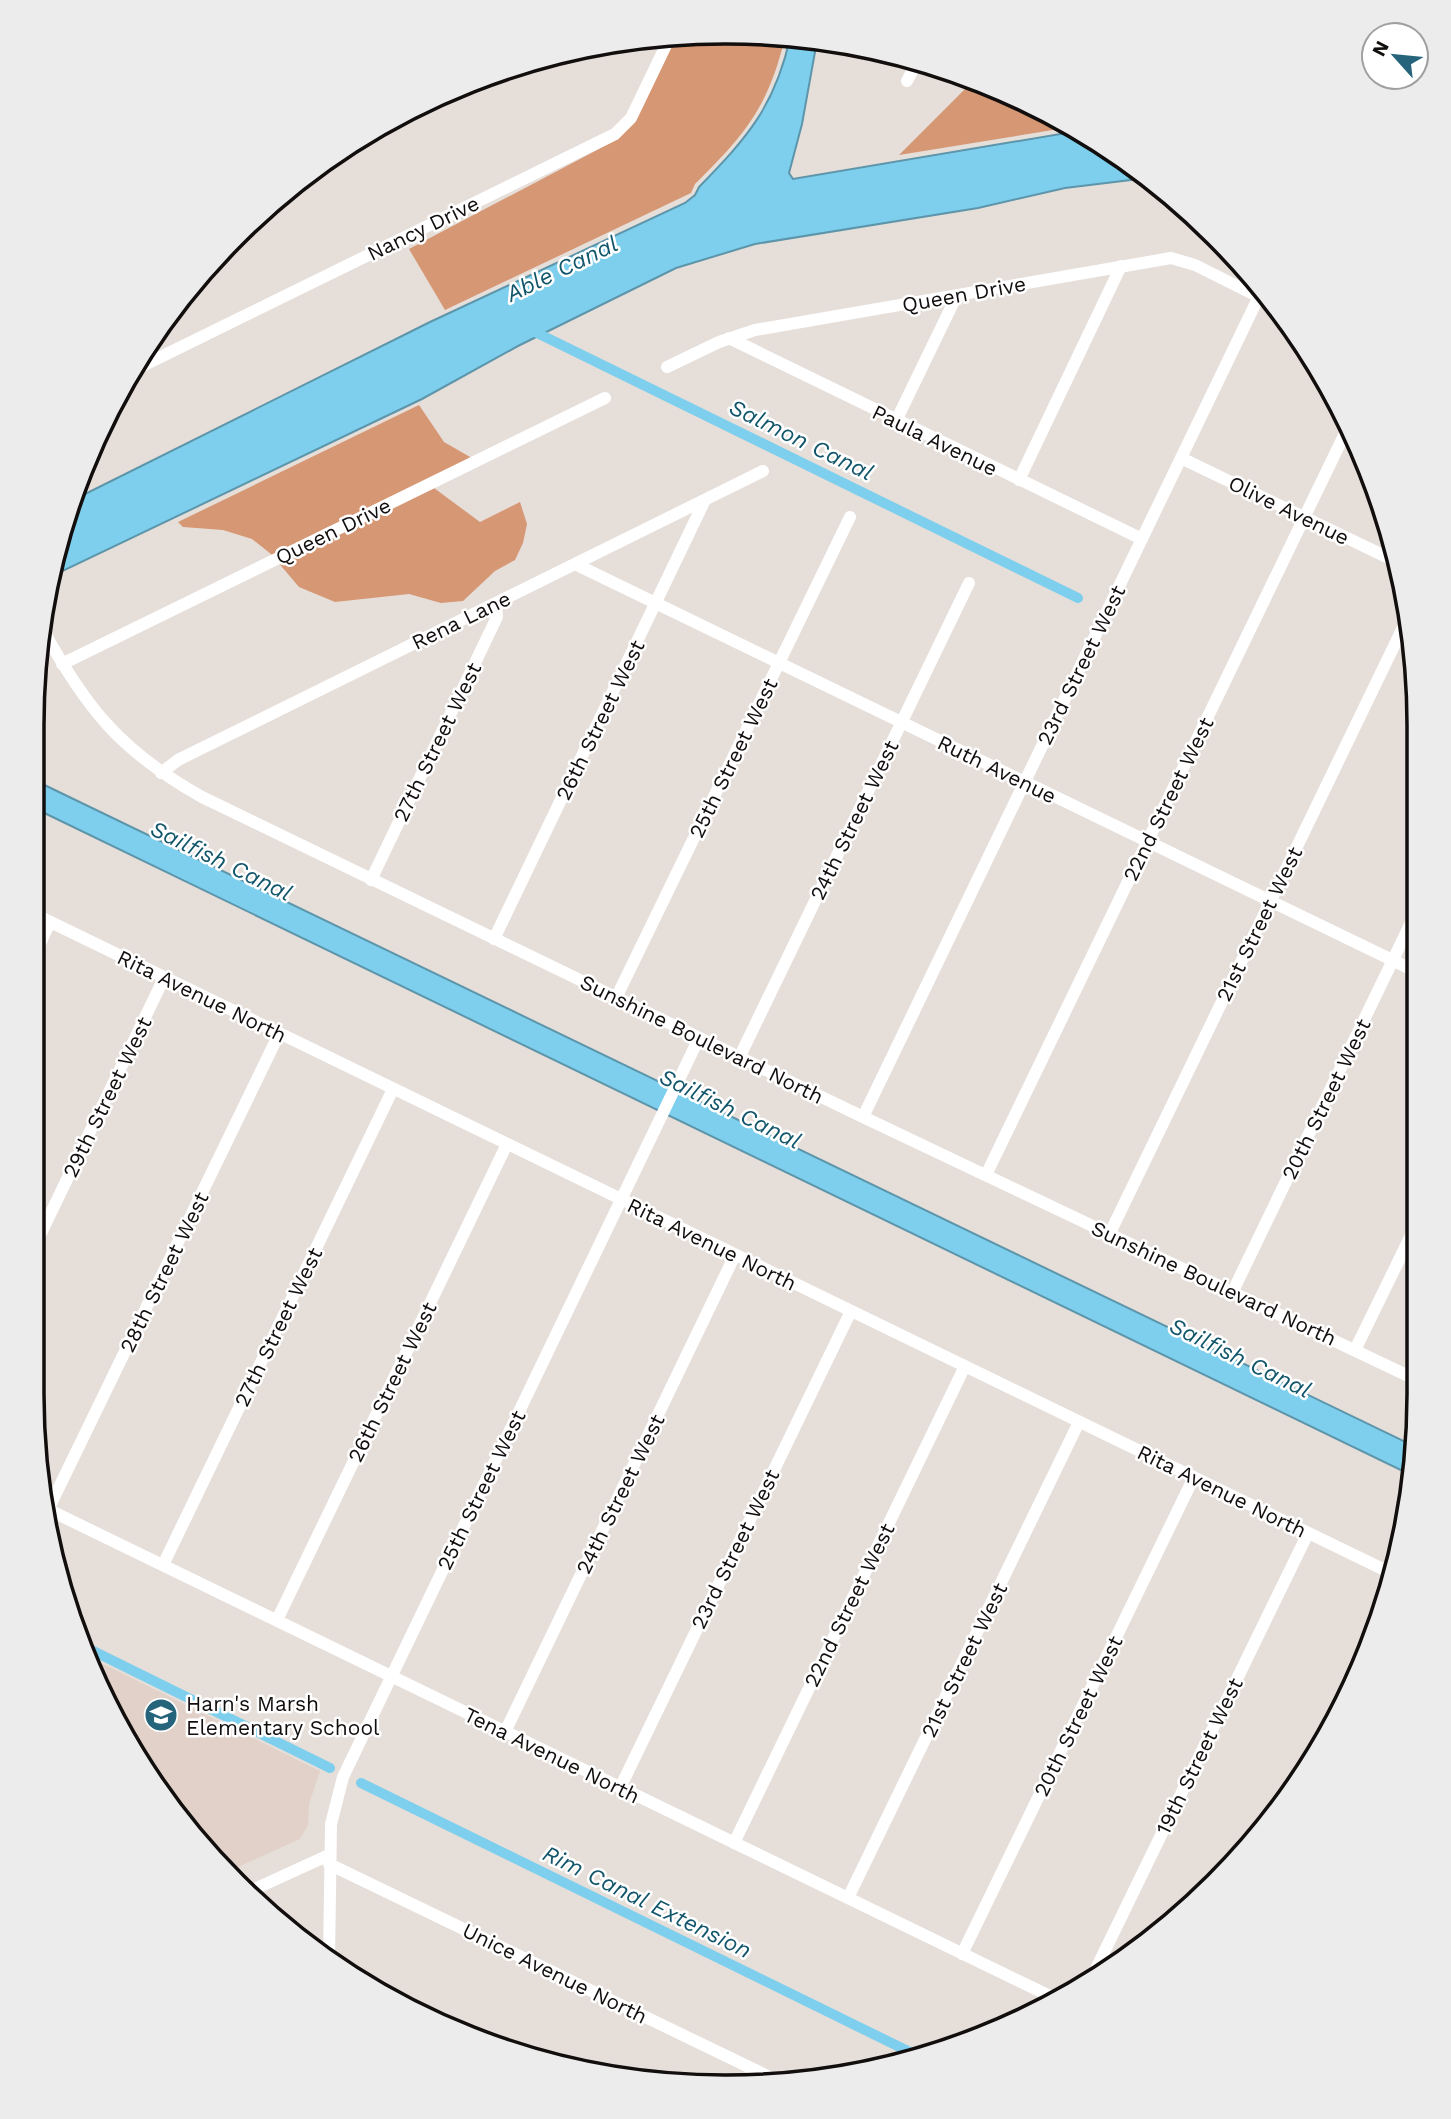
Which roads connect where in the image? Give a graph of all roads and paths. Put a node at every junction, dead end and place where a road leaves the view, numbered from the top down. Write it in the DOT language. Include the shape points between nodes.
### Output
graph roads {
  1 [pos="665,47"];
  2 [pos="912,70"];
  3 [pos="907,81"];
  4 [pos="1122,266"];
  5 [pos="1247,287"];
  6 [pos="957,295"];
  7 [pos="1258,300"];
  8 [pos="729,338"];
  9 [pos="149,363"];
  10 [pos="667,367"];
  11 [pos="605,398"];
  12 [pos="896,421"];
  13 [pos="1343,437"];
  14 [pos="1181,458"];
  15 [pos="763,471"];
  16 [pos="1019,480"];
  17 [pos="705,500"];
  18 [pos="850,517"];
  19 [pos="1304,517"];
  20 [pos="1142,539"];
  21 [pos="1386,557"];
  22 [pos="575,564"];
  23 [pos="970,583"];
  24 [pos="496,603"];
  25 [pos="656,604"];
  26 [pos="1400,633"];
  27 [pos="50,641"];
  28 [pos="779,663"];
  29 [pos="62,664"];
  30 [pos="902,723"];
  31 [pos="161,773"];
  32 [pos="1024,782"];
  33 [pos="1147,842"];
  34 [pos="371,880"];
  35 [pos="1270,901"];
  36 [pos="44,919"];
  37 [pos="50,922"];
  38 [pos="1407,931"];
  39 [pos="44,935"];
  40 [pos="494,939"];
  41 [pos="1393,960"];
  42 [pos="1407,967"];
  43 [pos="164,978"];
  44 [pos="616,998"];
  45 [pos="279,1034"];
  46 [pos="699,1038"];
  47 [pos="739,1058"];
  48 [pos="393,1089"];
  49 [pos="863,1117"];
  50 [pos="507,1144"];
  51 [pos="986,1175"];
  52 [pos="622,1200"];
  53 [pos="44,1227"];
  54 [pos="1110,1233"];
  55 [pos="1407,1244"];
  56 [pos="736,1255"];
  57 [pos="1233,1291"];
  58 [pos="851,1311"];
  59 [pos="1355,1350"];
  60 [pos="965,1366"];
  61 [pos="1407,1375"];
  62 [pos="1079,1422"];
  63 [pos="1194,1477"];
  64 [pos="53,1500"];
  65 [pos="55,1513"];
  66 [pos="1308,1533"];
  67 [pos="163,1565"];
  68 [pos="1384,1570"];
  69 [pos="277,1620"];
  70 [pos="391,1677"];
  71 [pos="505,1732"];
  72 [pos="620,1788"];
  73 [pos="734,1843"];
  74 [pos="329,1860"];
  75 [pos="257,1889"];
  76 [pos="848,1898"];
  77 [pos="329,1947"];
  78 [pos="962,1954"];
  79 [pos="1099,1963"];
  80 [pos="1047,1994"];
  81 [pos="764,2074"];
  1 -- 9 [label="street, Nancy Drive" via="631,118 615,134"];
  2 -- 3 [label="street"];
  4 -- 5 [label="street, Queen Drive" via="1183,260"];
  4 -- 6 [label="street, Queen Drive"];
  4 -- 16 [label="street"];
  6 -- 8 [label="street, Queen Drive"];
  6 -- 12 [label="street"];
  7 -- 14 [label="street, 23rd Street West"];
  8 -- 10 [label="street, Queen Drive"];
  8 -- 12 [label="street, Paula Avenue"];
  11 -- 29 [label="street, Queen Drive"];
  12 -- 16 [label="street, Paula Avenue"];
  13 -- 19 [label="street, 22nd Street West"];
  14 -- 19 [label="street, Olive Avenue"];
  14 -- 20 [label="street, 23rd Street West"];
  15 -- 17 [label="street, Rena Lane"];
  16 -- 20 [label="street, Paula Avenue"];
  17 -- 22 [label="street, Rena Lane"];
  17 -- 25 [label="street, 26th Street West"];
  18 -- 28 [label="street, 25th Street West"];
  19 -- 21 [label="street, Olive Avenue"];
  19 -- 33 [label="street, 22nd Street West"];
  20 -- 32 [label="street, 23rd Street West"];
  22 -- 24 [label="street, Rena Lane"];
  22 -- 25 [label="street, Ruth Avenue"];
  23 -- 30 [label="street, 24th Street West"];
  24 -- 31 [label="street, Rena Lane" via="177,760"];
  24 -- 34 [label="street, 27th Street West" via="498,617"];
  25 -- 28 [label="street, Ruth Avenue"];
  25 -- 40 [label="street, 26th Street West"];
  26 -- 35 [label="street, 21st Street West"];
  27 -- 29 [label="street, Sunshine Boulevard North"];
  28 -- 30 [label="street, Ruth Avenue"];
  28 -- 44 [label="street, 25th Street West"];
  29 -- 31 [label="street, Sunshine Boulevard North" via="111,731"];
  30 -- 32 [label="street, Ruth Avenue"];
  30 -- 47 [label="street, 24th Street West"];
  31 -- 34 [label="street, Sunshine Boulevard North"];
  32 -- 33 [label="street, Ruth Avenue"];
  32 -- 49 [label="street, 23rd Street West"];
  33 -- 35 [label="street, Ruth Avenue"];
  33 -- 51 [label="street, 22nd Street West"];
  34 -- 40 [label="street, Sunshine Boulevard North"];
  35 -- 41 [label="street, Ruth Avenue"];
  35 -- 54 [label="street, 21st Street West"];
  36 -- 37 [label="street, Rita Avenue North"];
  37 -- 39 [label="street"];
  37 -- 43 [label="street, Rita Avenue North"];
  38 -- 41 [label="street, 20th Street West"];
  40 -- 44 [label="street, Sunshine Boulevard North"];
  41 -- 42 [label="street, Ruth Avenue"];
  41 -- 57 [label="street, 20th Street West"];
  43 -- 45 [label="street, Rita Avenue North"];
  43 -- 53 [label="street, 29th Street West"];
  44 -- 46 [label="street, Sunshine Boulevard North"];
  45 -- 48 [label="street, Rita Avenue North"];
  45 -- 64 [label="street, 28th Street West"];
  46 -- 47 [label="street, Sunshine Boulevard North"];
  46 -- 52 [label="street, 25th Street West"];
  47 -- 49 [label="street, Sunshine Boulevard North"];
  48 -- 50 [label="street, Rita Avenue North"];
  48 -- 67 [label="street, 27th Street West"];
  49 -- 51 [label="street, Sunshine Boulevard North"];
  50 -- 52 [label="street, Rita Avenue North"];
  50 -- 69 [label="street, 26th Street West"];
  51 -- 54 [label="street, Sunshine Boulevard North"];
  52 -- 56 [label="street, Rita Avenue North"];
  52 -- 70 [label="street, 25th Street West"];
  54 -- 57 [label="street, Sunshine Boulevard North"];
  55 -- 59 [label="street"];
  56 -- 58 [label="street, Rita Avenue North"];
  56 -- 71 [label="street, 24th Street West"];
  57 -- 59 [label="street, Sunshine Boulevard North"];
  58 -- 60 [label="street, Rita Avenue North"];
  58 -- 72 [label="street, 23rd Street West"];
  59 -- 61 [label="street, Sunshine Boulevard North"];
  60 -- 62 [label="street, Rita Avenue North"];
  60 -- 73 [label="street, 22nd Street West"];
  62 -- 63 [label="street, Rita Avenue North"];
  62 -- 76 [label="street, 21st Street West"];
  63 -- 66 [label="street, Rita Avenue North"];
  63 -- 78 [label="street, 20th Street West"];
  65 -- 67 [label="street, Tena Avenue North"];
  66 -- 68 [label="street, Rita Avenue North"];
  66 -- 79 [label="street, 19th Street West"];
  67 -- 69 [label="street, Tena Avenue North"];
  69 -- 70 [label="street, Tena Avenue North"];
  70 -- 71 [label="street, Tena Avenue North"];
  70 -- 74 [label="street, 25th Street West" via="343,1777 333,1811"];
  71 -- 72 [label="street, Tena Avenue North"];
  72 -- 73 [label="street, Tena Avenue North"];
  73 -- 76 [label="street, Tena Avenue North"];
  74 -- 75 [label="street"];
  74 -- 77 [label="street, 25th Street West"];
  74 -- 81 [label="street, Unice Avenue North"];
  76 -- 78 [label="street, Tena Avenue North"];
  78 -- 80 [label="street, Tena Avenue North"];
}
